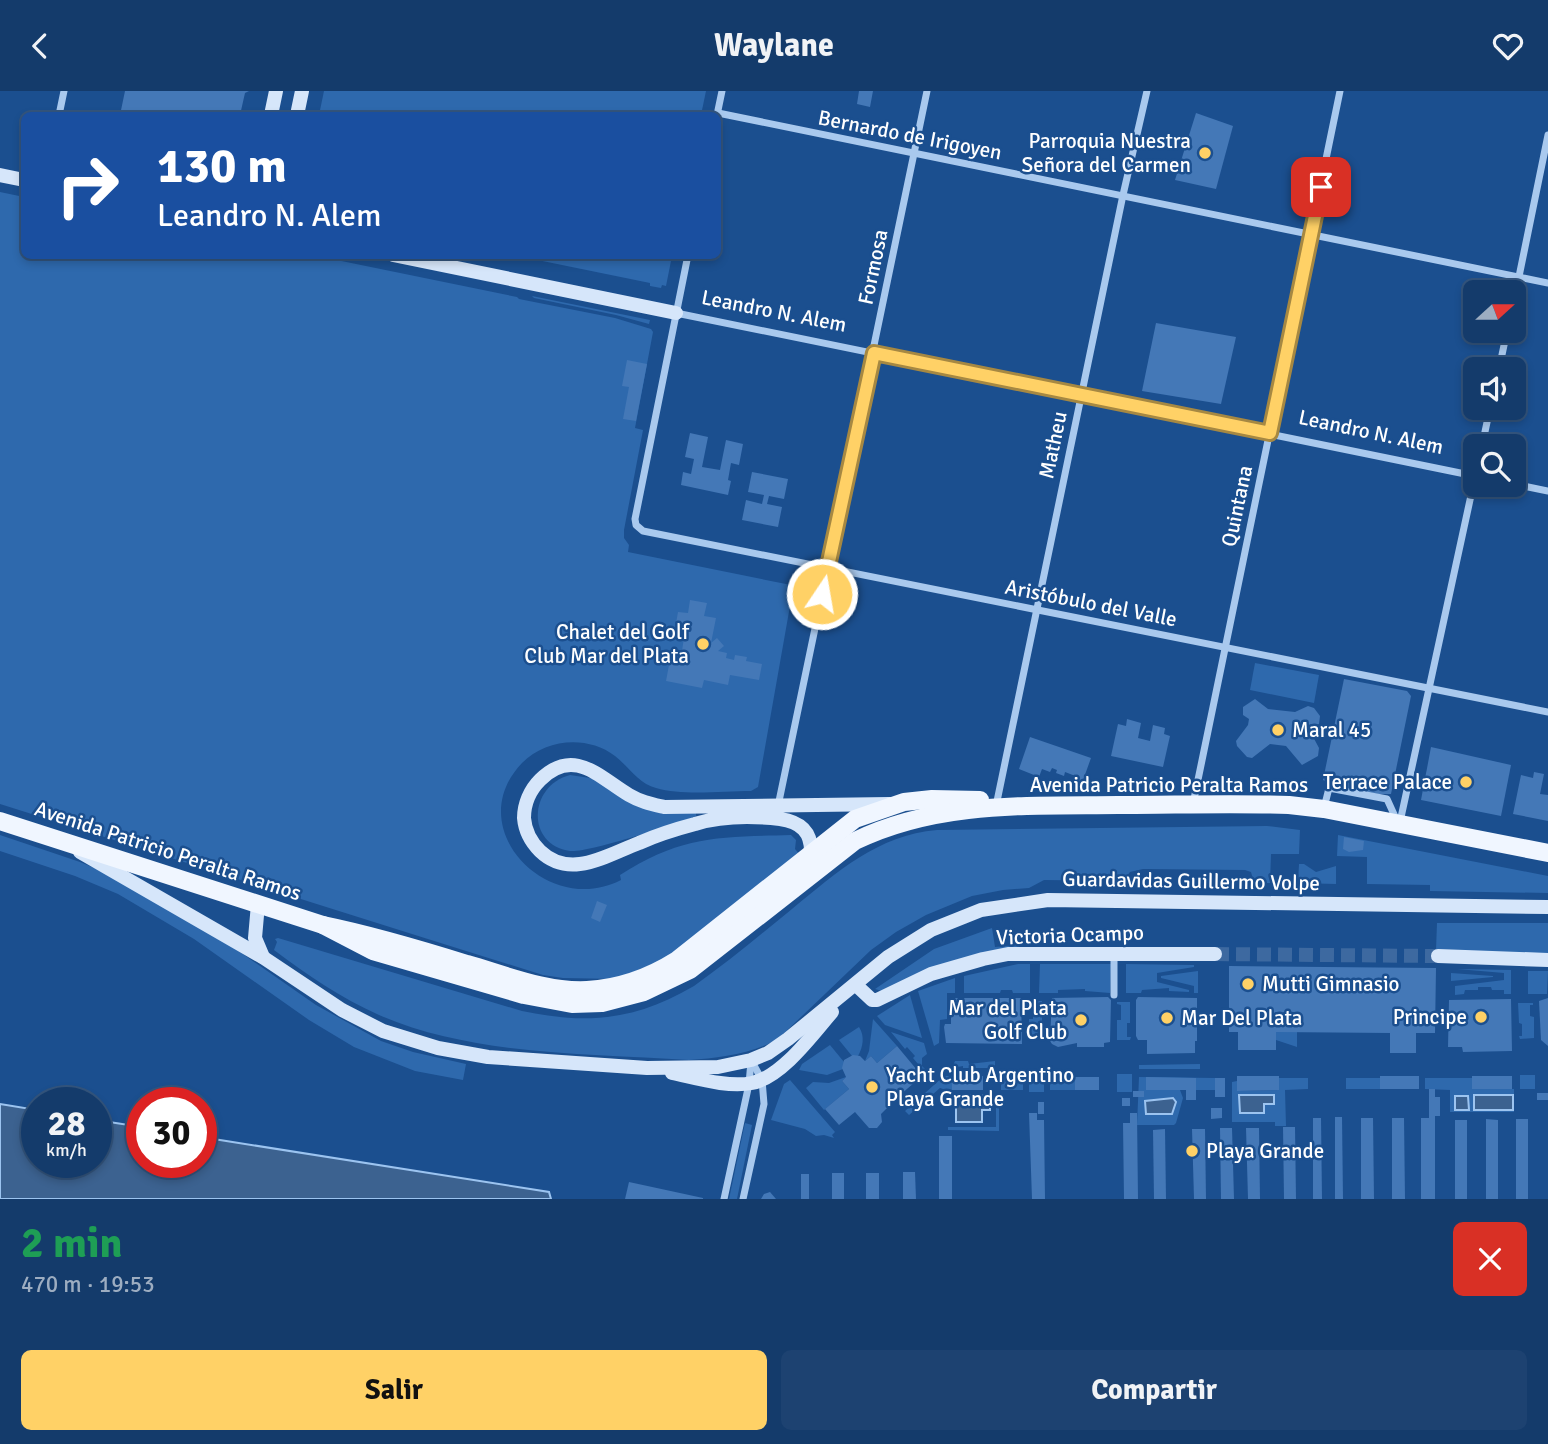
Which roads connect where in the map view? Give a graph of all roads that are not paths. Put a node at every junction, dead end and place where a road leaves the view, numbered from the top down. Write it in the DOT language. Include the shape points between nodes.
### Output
graph roads {
  1 [pos="64,91"];
  2 [pos="276,91"];
  3 [pos="302,91"];
  4 [pos="722,91"];
  5 [pos="927,91"];
  6 [pos="1147,91"];
  7 [pos="1340,91"];
  8 [pos="60,112"];
  9 [pos="272,112"];
  10 [pos="297,112"];
  11 [pos="717,112"];
  12 [pos="721,115"];
  13 [pos="1548,135"];
  14 [pos="914,154"];
  15 [pos="0,175"];
  16 [pos="21,179"];
  17 [pos="1123,195"];
  18 [pos="1311,235"];
  19 [pos="413,259"];
  20 [pos="687,259"];
  21 [pos="1519,277"];
  22 [pos="1518,280"];
  23 [pos="1548,283"];
  24 [pos="676,313"];
  25 [pos="874,353"];
  26 [pos="1081,394"];
  27 [pos="1270,433"];
  28 [pos="1463,473"];
  29 [pos="1526,486"];
  30 [pos="1548,491"];
  31 [pos="1470,497"];
  32 [pos="827,568"];
  33 [pos="1036,610"];
  34 [pos="1225,648"];
  35 [pos="1429,688"];
  36 [pos="1548,712"];
  37 [pos="899,804"];
  38 [pos="1193,805"];
  39 [pos="996,806"];
  40 [pos="776,812"];
  41 [pos="0,821"];
  42 [pos="1399,824"];
  43 [pos="57,839"];
  44 [pos="1548,853"];
  45 [pos="811,854"];
  46 [pos="258,904"];
  47 [pos="1548,907"];
  48 [pos="323,925"];
  49 [pos="1114,953"];
  50 [pos="1215,954"];
  51 [pos="1438,956"];
  52 [pos="264,958"];
  53 [pos="1548,960"];
  54 [pos="856,985"];
  55 [pos="1114,995"];
  56 [pos="751,1060"];
  57 [pos="647,1067"];
  58 [pos="756,1082"];
  59 [pos="724,1199"];
  60 [pos="743,1199"];
  1 -- 8 [label="street"];
  2 -- 9 [label="main road"];
  3 -- 10 [label="main road"];
  4 -- 11 [label="street"];
  5 -- 14 [label="street, Formosa"];
  6 -- 17 [label="street, Matheu"];
  7 -- 18 [label="street, Quintana"];
  12 -- 14 [label="street, Bernardo de Irigoyen"];
  13 -- 21 [label="street"];
  14 -- 17 [label="street, Bernardo de Irigoyen"];
  14 -- 25 [label="street, Formosa"];
  15 -- 16 [label="main road"];
  17 -- 18 [label="street, Bernardo de Irigoyen"];
  17 -- 26 [label="street, Matheu"];
  18 -- 21 [label="street, Bernardo de Irigoyen"];
  18 -- 27 [label="street, Quintana"];
  19 -- 24 [label="main road, Leandro N. Alem"];
  20 -- 24 [label="street"];
  21 -- 22 [label="street"];
  21 -- 23 [label="street, Bernardo de Irigoyen"];
  24 -- 25 [label="street, Leandro N. Alem"];
  24 -- 32 [label="street, Aristóbulo del Valle" via="636,525 643,531"];
  25 -- 26 [label="street, Leandro N. Alem"];
  25 -- 32 [label="street, Formosa"];
  26 -- 27 [label="street, Leandro N. Alem"];
  26 -- 33 [label="street, Matheu"];
  27 -- 28 [label="street, Leandro N. Alem"];
  27 -- 34 [label="street, Quintana"];
  29 -- 30 [label="street"];
  31 -- 35 [label="street"];
  32 -- 33 [label="street, Aristóbulo del Valle"];
  32 -- 40 [label="street, Formosa"];
  33 -- 34 [label="street, Aristóbulo del Valle"];
  33 -- 39 [label="street, Matheu"];
  34 -- 35 [label="street, Aristóbulo del Valle"];
  34 -- 38 [label="street, Quintana"];
  35 -- 36 [label="street, Aristóbulo del Valle"];
  35 -- 42 [label="street"];
  37 -- 39 [label="main road, Avenida Patricio Peralta Ramos" via="977,799"];
  37 -- 40 [label="main road"];
  37 -- 45 [label="main road, Avenida Patricio Peralta Ramos" via="855,818"];
  38 -- 39 [label="main road, Avenida Patricio Peralta Ramos"];
  38 -- 42 [label="main road, Avenida Patricio Peralta Ramos" via="1289,804"];
  39 -- 48 [label="main road, Avenida Patricio Peralta Ramos" via="909,819 855,841 690,970 617,1000 572,1004 524,995 373,951"];
  40 -- 40 [label="main road" via="664,807 628,794 593,769 566,766 535,784 524,818 534,845 546,857 572,865 598,860 696,823"];
  40 -- 45 [label="main road" via="804,828"];
  41 -- 43 [label="main road, Avenida Patricio Peralta Ramos"];
  42 -- 44 [label="main road, Avenida Patricio Peralta Ramos"];
  43 -- 46 [label="main road, Avenida Patricio Peralta Ramos"];
  43 -- 52 [label="main road, Guardavidas Guillermo Volpe"];
  45 -- 48 [label="main road, Avenida Patricio Peralta Ramos" via="677,960 645,977 607,988 539,985 377,936"];
  46 -- 48 [label="main road, Avenida Patricio Peralta Ramos"];
  46 -- 52 [label="main road" via="255,937"];
  47 -- 54 [label="main road, Guardavidas Guillermo Volpe" via="1048,900 965,915 931,930 894,952"];
  49 -- 50 [label="main road, Victoria Ocampo"];
  49 -- 54 [label="main road, Victoria Ocampo" via="993,957 931,974 877,1000"];
  49 -- 55 [label="street"];
  51 -- 53 [label="main road"];
  52 -- 57 [label="main road, Guardavidas Guillermo Volpe" via="362,1021 418,1042 518,1060"];
  54 -- 56 [label="main road, Guardavidas Guillermo Volpe" via="788,1039"];
  54 -- 58 [label="main road, Guardavidas Guillermo Volpe" via="804,1045"];
  56 -- 57 [label="main road, Guardavidas Guillermo Volpe" via="718,1067"];
  56 -- 58 [label="street"];
  56 -- 58 [label="street"];
  57 -- 58 [label="main road, Guardavidas Guillermo Volpe" via="737,1084"];
  58 -- 59 [label="street"];
  58 -- 60 [label="street" via="764,1104"];
}
